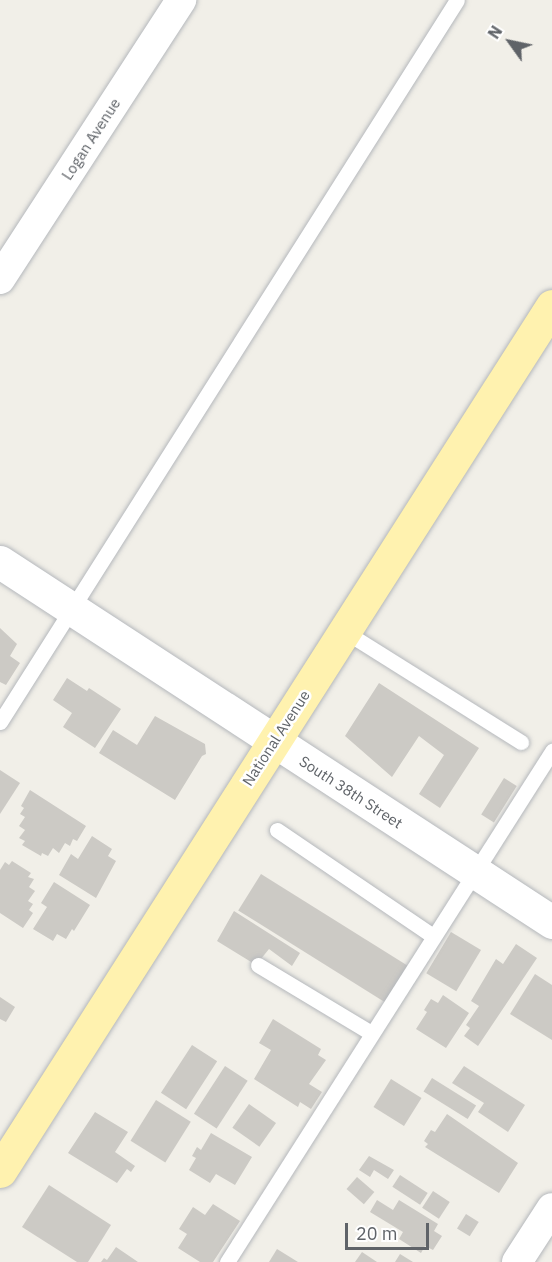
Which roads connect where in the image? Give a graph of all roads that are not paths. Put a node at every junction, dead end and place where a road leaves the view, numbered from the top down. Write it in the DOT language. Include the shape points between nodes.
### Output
graph roads {
  1 [pos="181,0"];
  2 [pos="457,0"];
  3 [pos="0,279"];
  4 [pos="552,306"];
  5 [pos="0,562"];
  6 [pos="73,608"];
  7 [pos="344,631"];
  8 [pos="0,722"];
  9 [pos="274,741"];
  10 [pos="521,742"];
  11 [pos="552,751"];
  12 [pos="277,830"];
  13 [pos="473,873"];
  14 [pos="552,922"];
  15 [pos="433,936"];
  16 [pos="258,965"];
  17 [pos="372,1033"];
  18 [pos="0,1171"];
  19 [pos="552,1208"];
  20 [pos="227,1262"];
  21 [pos="517,1262"];
  1 -- 3 [label="street, Logan Avenue"];
  2 -- 6 [label="lane"];
  4 -- 7 [label="main road, National Avenue"];
  5 -- 6 [label="street, South 38th Street"];
  6 -- 8 [label="lane"];
  6 -- 9 [label="street, South 38th Street"];
  7 -- 9 [label="main road, National Avenue"];
  7 -- 10 [label="lane"];
  9 -- 13 [label="street, South 38th Street"];
  9 -- 18 [label="main road, National Avenue"];
  11 -- 13 [label="lane"];
  12 -- 15 [label="lane"];
  13 -- 14 [label="street, South 38th Street"];
  13 -- 15 [label="lane"];
  15 -- 17 [label="lane"];
  16 -- 17 [label="lane"];
  17 -- 20 [label="lane"];
  19 -- 21 [label="street"];
}
